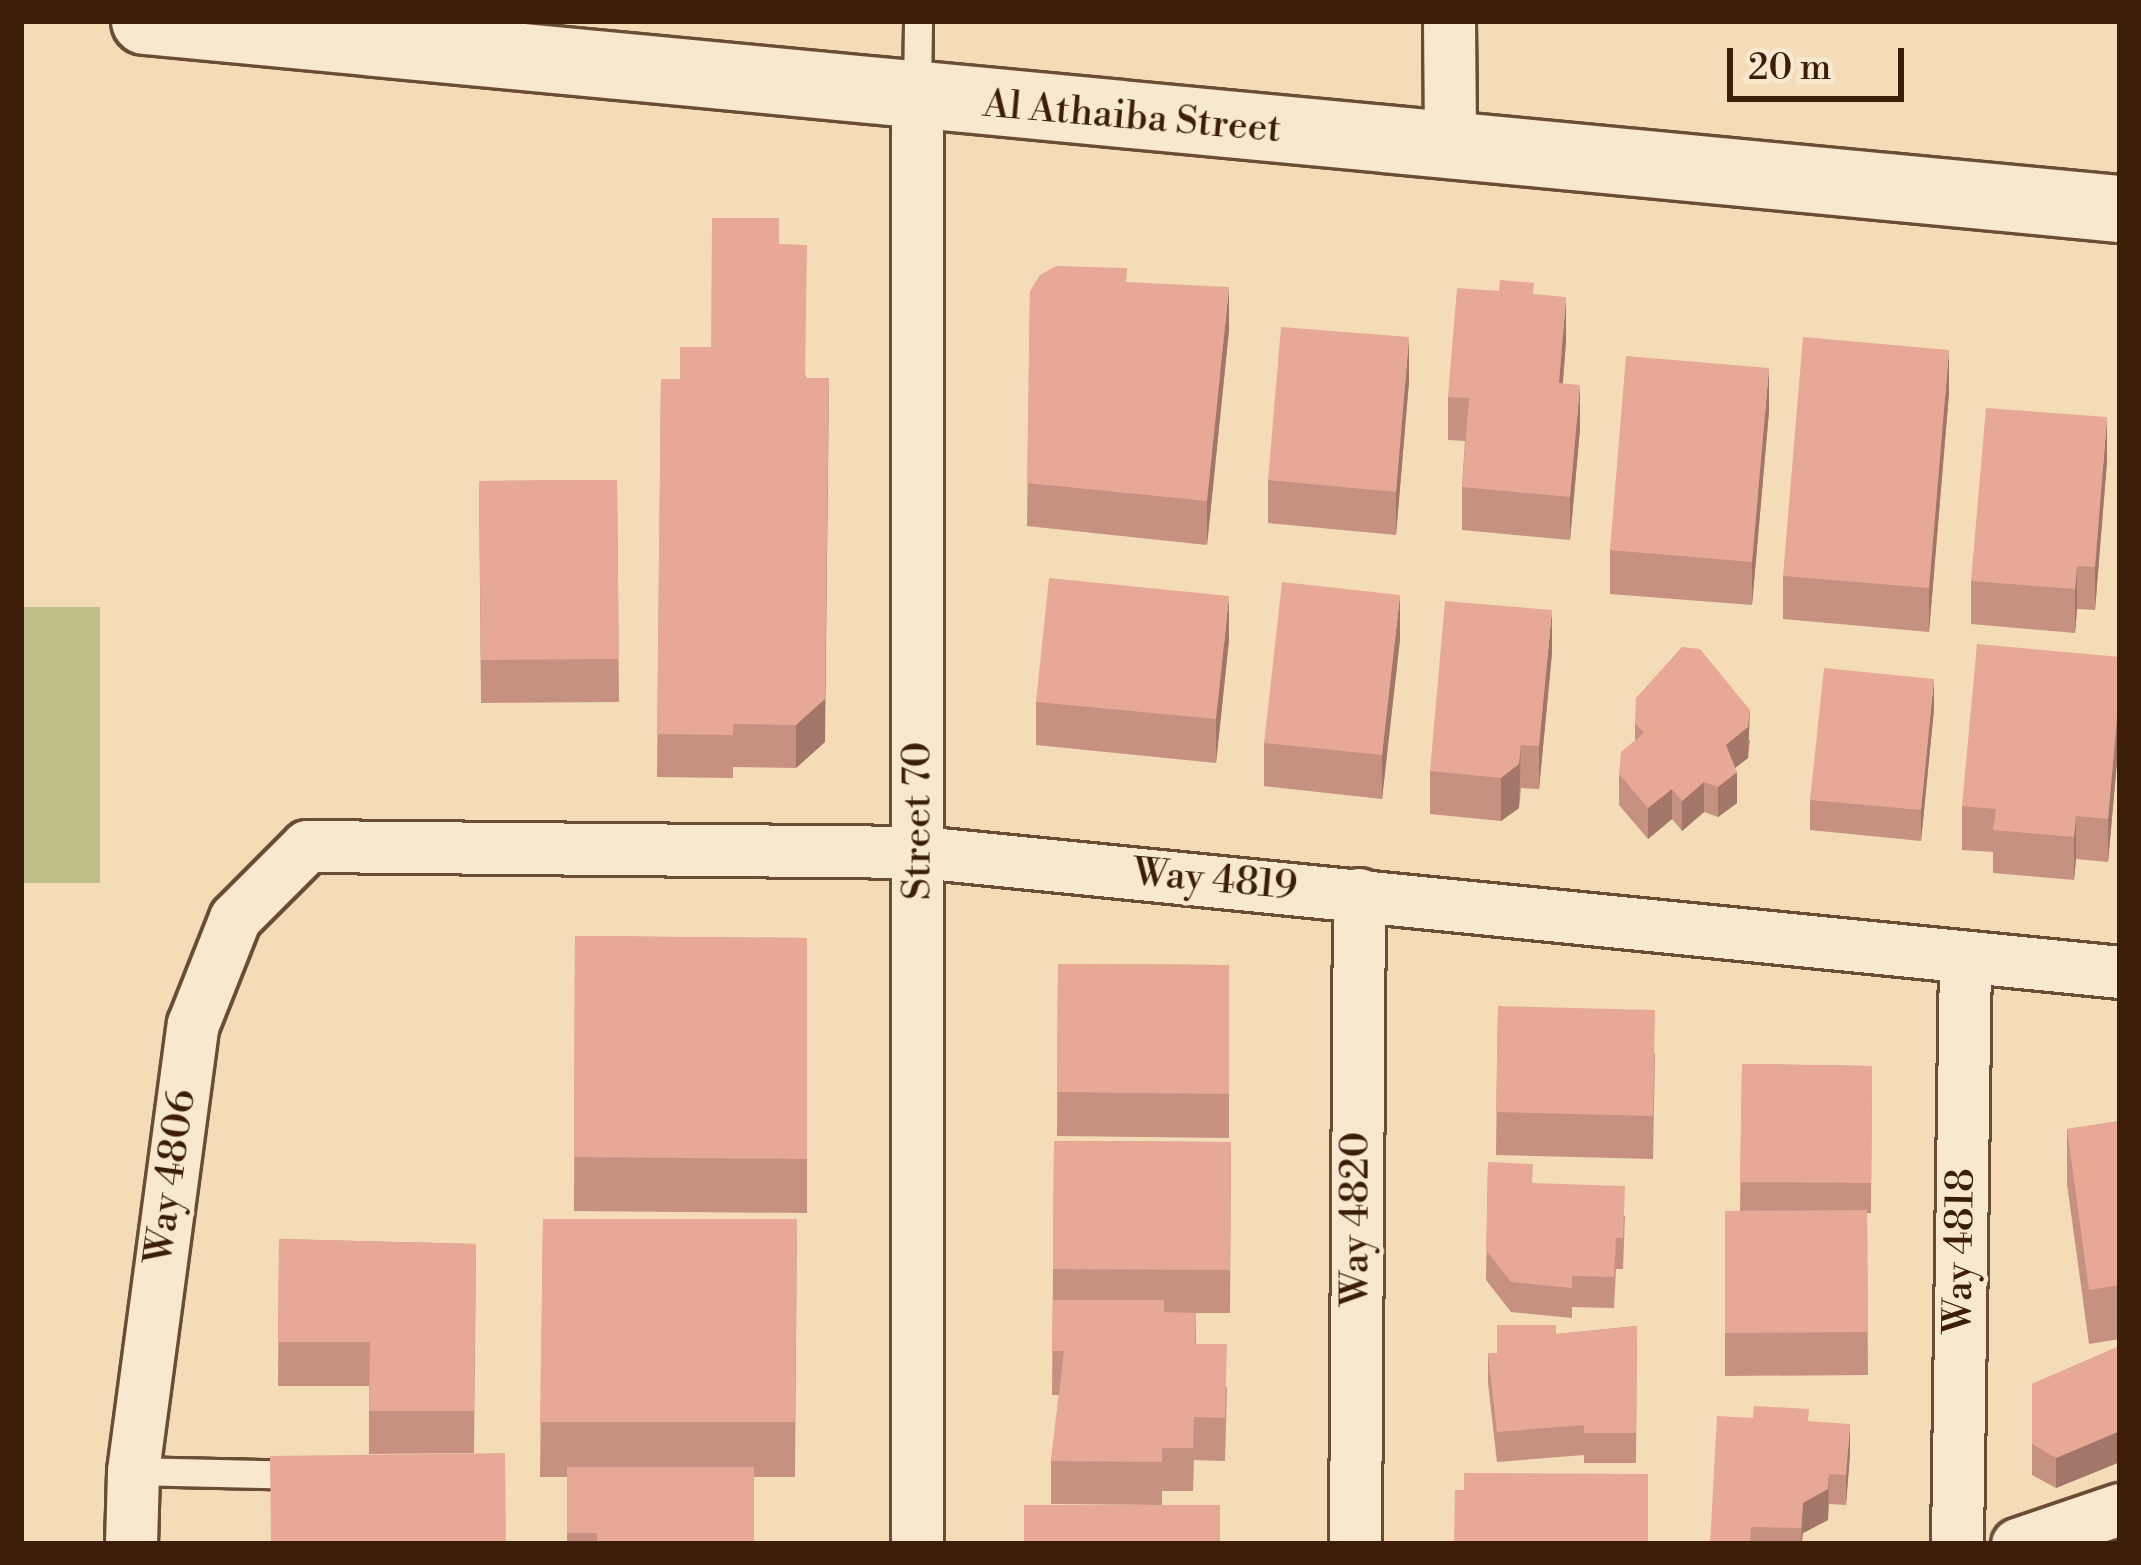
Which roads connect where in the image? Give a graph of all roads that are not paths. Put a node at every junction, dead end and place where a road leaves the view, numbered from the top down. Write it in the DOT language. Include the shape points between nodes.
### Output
graph roads {
  1 [pos="145,21"];
  2 [pos="918,21"];
  3 [pos="1449,21"];
  4 [pos="496,39"];
  5 [pos="917,98"];
  6 [pos="1450,148"];
  7 [pos="2120,209"];
  8 [pos="307,846"];
  9 [pos="920,852"];
  10 [pos="1359,894"];
  11 [pos="1965,958"];
  12 [pos="2120,972"];
  13 [pos="133,1471"];
  14 [pos="335,1476"];
  15 [pos="2120,1509"];
  16 [pos="131,1544"];
  17 [pos="917,1544"];
  18 [pos="1355,1544"];
  19 [pos="1957,1544"];
  20 [pos="2017,1544"];
  1 -- 4 [label="street, Al Athaiba Street"];
  2 -- 5 [label="lane"];
  3 -- 6 [label="street"];
  4 -- 5 [label="street, Al Athaiba Street"];
  5 -- 6 [label="street, Al Athaiba Street"];
  5 -- 9 [label="street, Street 70"];
  6 -- 7 [label="street, Al Athaiba Street"];
  8 -- 9 [label="street, Way 4819"];
  8 -- 13 [label="street, Way 4806" via="235,918 193,1024"];
  9 -- 10 [label="street, Way 4819"];
  9 -- 17 [label="street, Street 70"];
  10 -- 11 [label="street, Way 4819"];
  10 -- 18 [label="street, Way 4820"];
  11 -- 12 [label="street, Way 4819"];
  11 -- 19 [label="street, Way 4818"];
  13 -- 14 [label="lane"];
  13 -- 16 [label="street, Way 4806"];
  15 -- 20 [label="street"];
}
